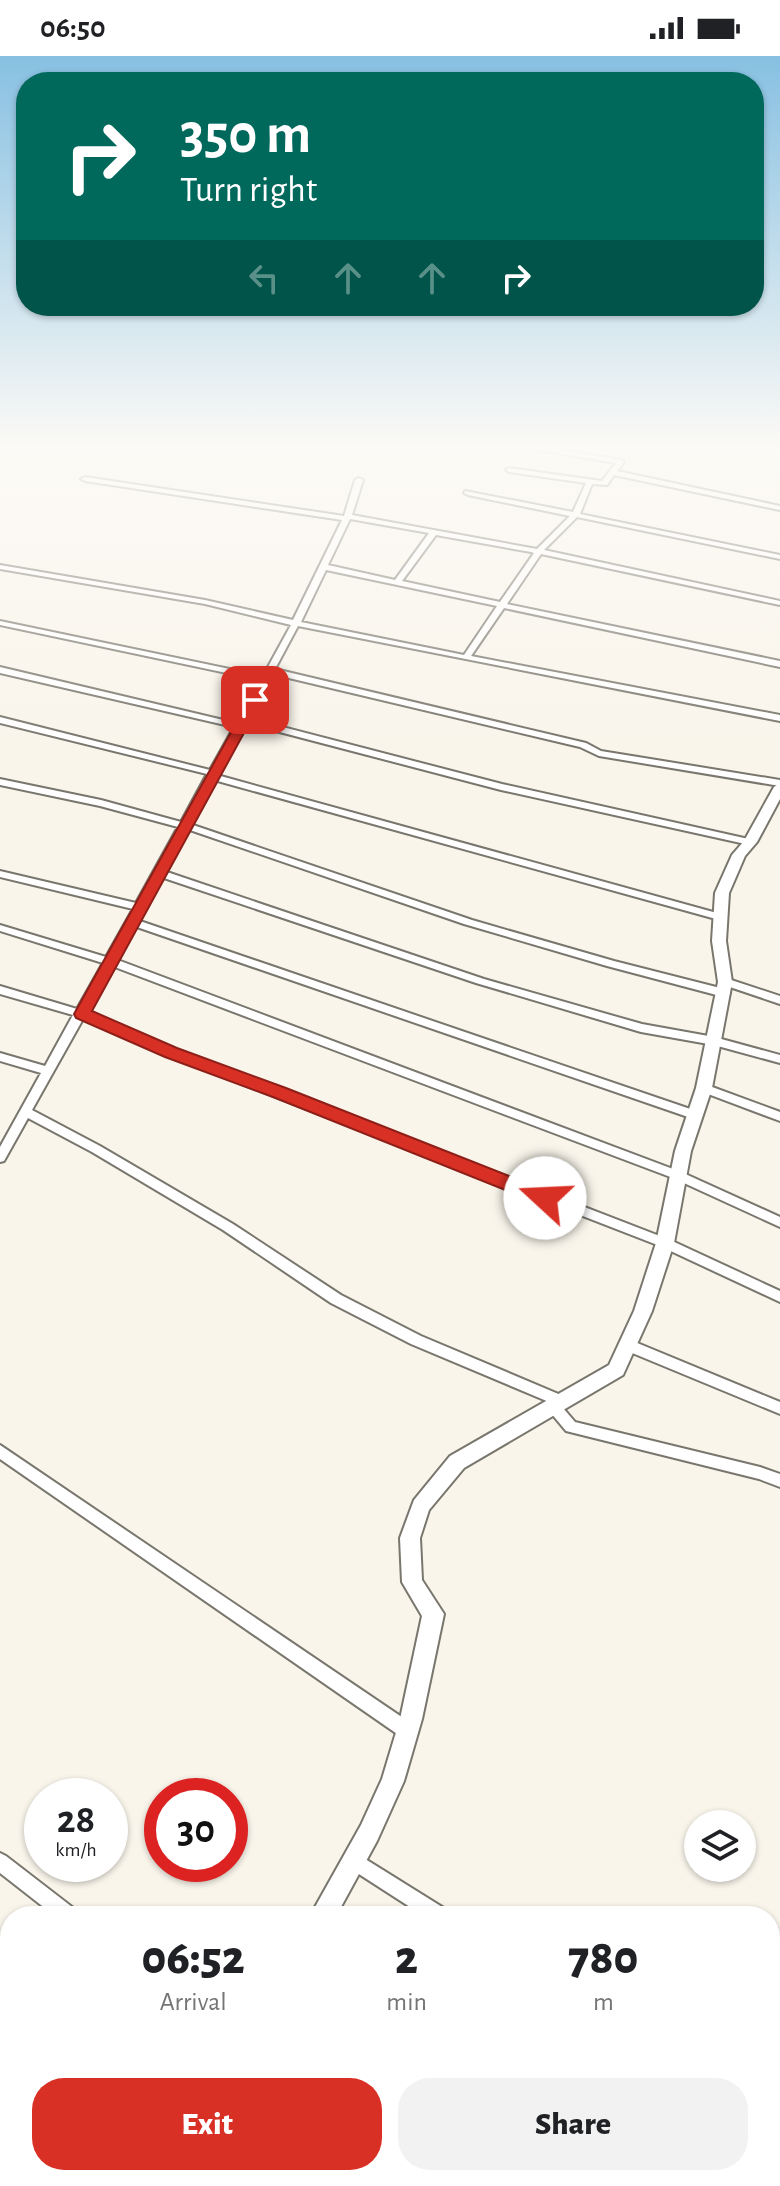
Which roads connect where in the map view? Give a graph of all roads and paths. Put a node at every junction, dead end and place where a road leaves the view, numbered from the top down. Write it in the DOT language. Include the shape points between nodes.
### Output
graph roads {
  1 [pos="335,545"];
  2 [pos="424,545"];
  3 [pos="508,545"];
  4 [pos="545,545"];
  5 [pos="725,545"];
  6 [pos="539,551"];
  7 [pos="780,557"];
  8 [pos="0,567"];
  9 [pos="324,567"];
  10 [pos="397,582"];
  11 [pos="780,603"];
  12 [pos="502,605"];
  13 [pos="0,623"];
  14 [pos="296,623"];
  15 [pos="466,658"];
  16 [pos="780,664"];
  17 [pos="0,670"];
  18 [pos="268,675"];
  19 [pos="780,718"];
  20 [pos="0,720"];
  21 [pos="242,723"];
  22 [pos="212,775"];
  23 [pos="0,782"];
  24 [pos="780,785"];
  25 [pos="186,826"];
  26 [pos="750,842"];
  27 [pos="159,873"];
  28 [pos="0,874"];
  29 [pos="139,907"];
  30 [pos="720,917"];
  31 [pos="131,921"];
  32 [pos="0,928"];
  33 [pos="109,961"];
  34 [pos="725,987"];
  35 [pos="0,990"];
  36 [pos="780,1000"];
  37 [pos="82,1014"];
  38 [pos="714,1041"];
  39 [pos="0,1057"];
  40 [pos="780,1059"];
  41 [pos="48,1071"];
  42 [pos="704,1088"];
  43 [pos="26,1112"];
  44 [pos="695,1115"];
  45 [pos="780,1117"];
  46 [pos="0,1158"];
  47 [pos="677,1175"];
  48 [pos="780,1222"];
  49 [pos="665,1243"];
  50 [pos="780,1297"];
  51 [pos="630,1346"];
  52 [pos="558,1404"];
  53 [pos="780,1408"];
  54 [pos="0,1451"];
  55 [pos="780,1481"];
  56 [pos="409,1732"];
  57 [pos="354,1861"];
  58 [pos="0,1862"];
  59 [pos="57,1906"];
  60 [pos="328,1906"];
  61 [pos="425,1906"];
  1 -- 9 [label="street"];
  2 -- 10 [label="street"];
  3 -- 6 [label="street"];
  4 -- 6 [label="street"];
  5 -- 7 [label="street"];
  6 -- 11 [label="street"];
  6 -- 12 [label="street"];
  8 -- 14 [label="street"];
  9 -- 10 [label="street"];
  9 -- 14 [label="street"];
  10 -- 12 [label="street"];
  12 -- 15 [label="street"];
  12 -- 16 [label="street"];
  13 -- 18 [label="street"];
  14 -- 15 [label="street"];
  14 -- 18 [label="street"];
  15 -- 19 [label="street"];
  17 -- 21 [label="street"];
  18 -- 21 [label="street"];
  18 -- 24 [label="street" via="599,753"];
  20 -- 22 [label="street"];
  21 -- 22 [label="street"];
  21 -- 26 [label="street"];
  22 -- 25 [label="street"];
  22 -- 30 [label="street"];
  23 -- 25 [label="street"];
  24 -- 26 [label="street"];
  25 -- 27 [label="street"];
  25 -- 34 [label="street" via="468,922 611,964"];
  26 -- 30 [label="street" via="722,893"];
  27 -- 29 [label="street"];
  27 -- 38 [label="street" via="480,981 641,1028"];
  28 -- 29 [label="street"];
  29 -- 31 [label="street"];
  30 -- 34 [label="street"];
  31 -- 33 [label="street"];
  31 -- 44 [label="street"];
  32 -- 33 [label="street"];
  33 -- 37 [label="street"];
  33 -- 47 [label="street"];
  34 -- 36 [label="street"];
  34 -- 38 [label="street"];
  35 -- 37 [label="street"];
  37 -- 41 [label="street"];
  37 -- 49 [label="street"];
  38 -- 40 [label="street"];
  38 -- 42 [label="street"];
  39 -- 41 [label="street"];
  41 -- 43 [label="street"];
  42 -- 44 [label="street"];
  42 -- 45 [label="street"];
  43 -- 46 [label="street"];
  43 -- 52 [label="street" via="228,1227 336,1299"];
  44 -- 47 [label="street"];
  47 -- 48 [label="street"];
  47 -- 49 [label="street"];
  49 -- 50 [label="street"];
  49 -- 51 [label="street"];
  51 -- 52 [label="street" via="616,1370"];
  51 -- 53 [label="street"];
  52 -- 55 [label="street" via="571,1427"];
  52 -- 56 [label="street" via="457,1462 421,1506 410,1538 412,1582 433,1614"];
  54 -- 56 [label="street"];
  56 -- 57 [label="street"];
  57 -- 60 [label="street"];
  57 -- 61 [label="street"];
  58 -- 59 [label="street"];
}
